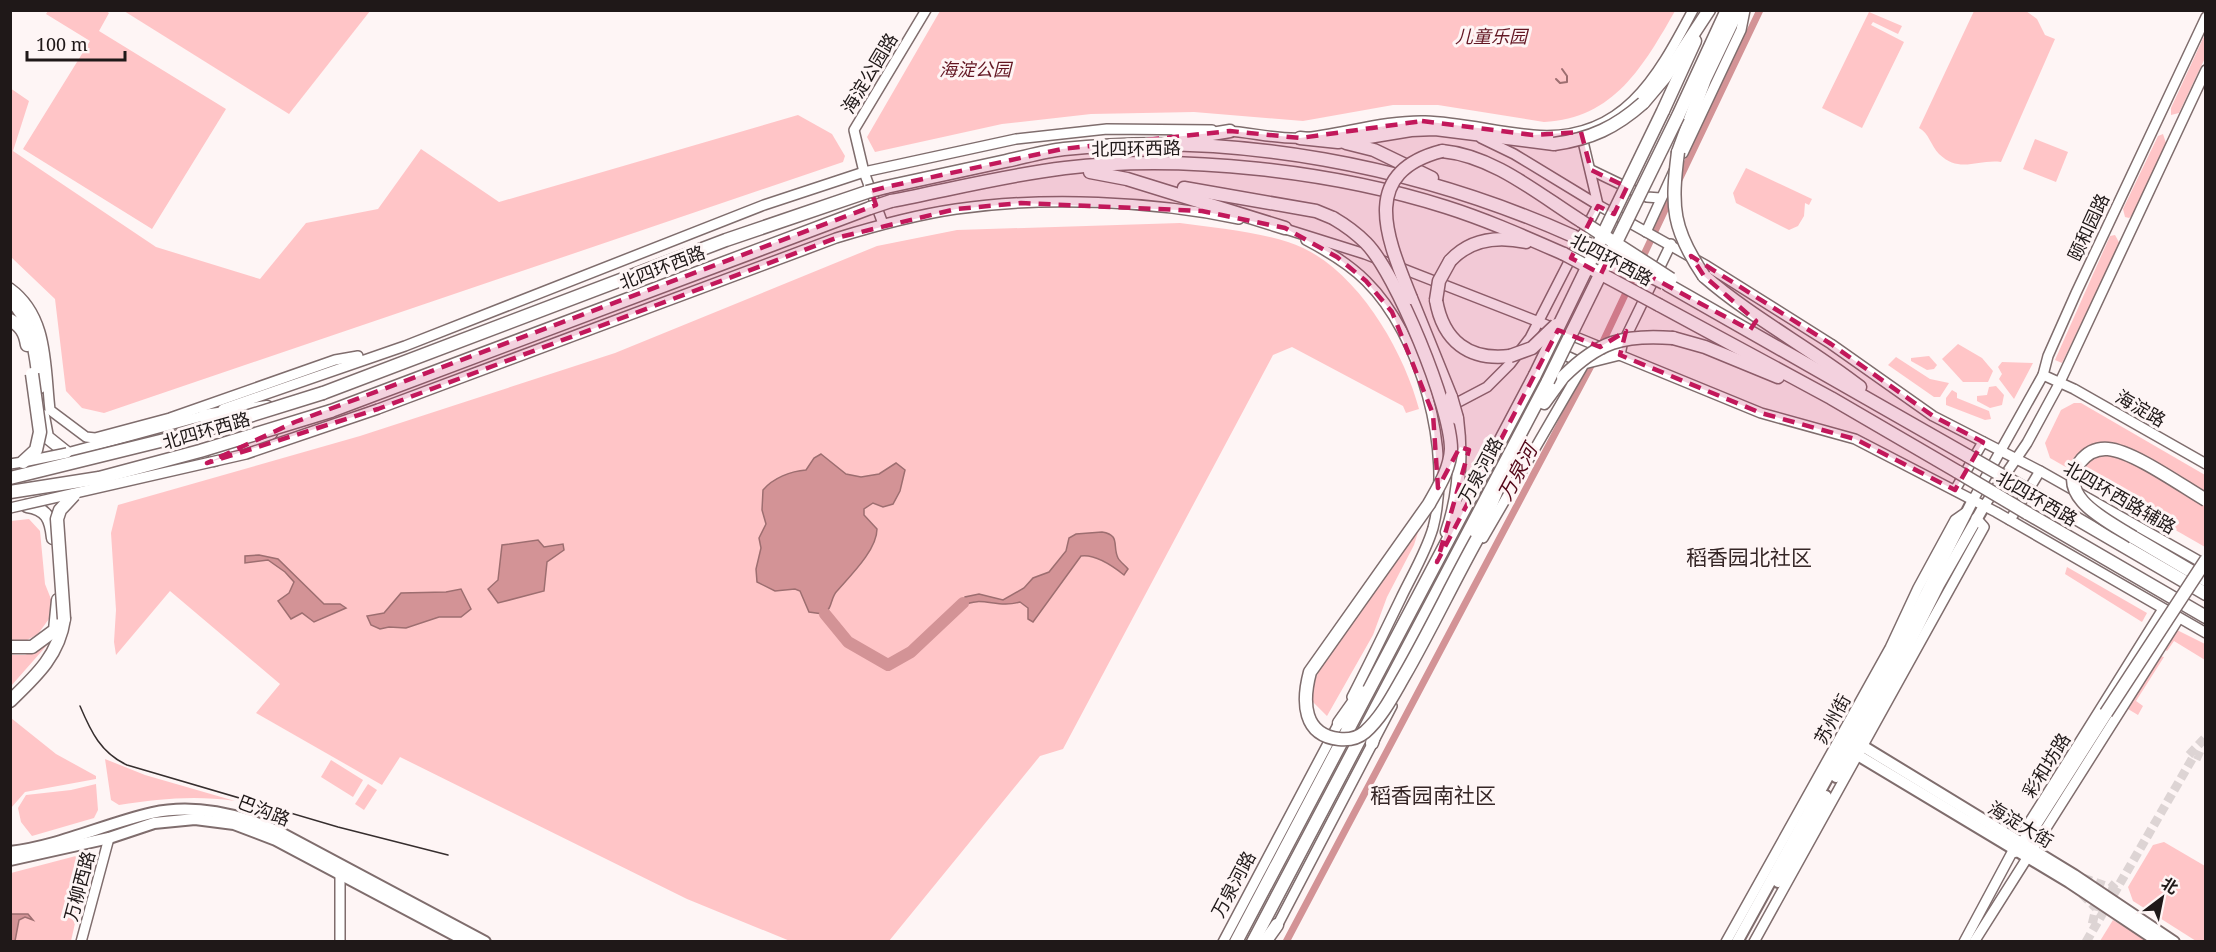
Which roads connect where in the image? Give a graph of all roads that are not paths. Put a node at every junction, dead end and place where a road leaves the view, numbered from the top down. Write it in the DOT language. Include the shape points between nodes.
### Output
graph roads {
  1 [pos="926,10"];
  2 [pos="1693,10"];
  3 [pos="1709,10"];
  4 [pos="1727,10"];
  5 [pos="1738,10"];
  6 [pos="1745,10"];
  7 [pos="2205,17"];
  8 [pos="2205,70"];
  9 [pos="1230,131"];
  10 [pos="1468,132"];
  11 [pos="1581,132"];
  12 [pos="1300,138"];
  13 [pos="1338,142"];
  14 [pos="1152,143"];
  15 [pos="1065,168"];
  16 [pos="1591,170"];
  17 [pos="864,172"];
  18 [pos="1127,179"];
  19 [pos="1449,187"];
  20 [pos="1660,198"];
  21 [pos="1598,206"];
  22 [pos="883,224"];
  23 [pos="1285,228"];
  24 [pos="1646,232"];
  25 [pos="1669,243"];
  26 [pos="1564,254"];
  27 [pos="1669,282"];
  28 [pos="10,288"];
  29 [pos="10,299"];
  30 [pos="1574,299"];
  31 [pos="10,320"];
  32 [pos="1539,322"];
  33 [pos="1530,338"];
  34 [pos="405,346"];
  35 [pos="1616,354"];
  36 [pos="1584,364"];
  37 [pos="2043,375"];
  38 [pos="2059,384"];
  39 [pos="1831,398"];
  40 [pos="289,403"];
  41 [pos="1433,414"];
  42 [pos="1896,415"];
  43 [pos="204,416"];
  44 [pos="296,422"];
  45 [pos="1518,438"];
  46 [pos="1983,442"];
  47 [pos="2001,450"];
  48 [pos="67,453"];
  49 [pos="1509,454"];
  50 [pos="2017,458"];
  51 [pos="17,463"];
  52 [pos="207,464"];
  53 [pos="2205,464"];
  54 [pos="2040,471"];
  55 [pos="10,478"];
  56 [pos="1955,490"];
  57 [pos="10,492"];
  58 [pos="74,495"];
  59 [pos="1973,500"];
  60 [pos="2205,500"];
  61 [pos="27,506"];
  62 [pos="1984,506"];
  63 [pos="10,508"];
  64 [pos="1970,516"];
  65 [pos="2010,520"];
  66 [pos="1437,562"];
  67 [pos="2205,562"];
  68 [pos="2205,580"];
  69 [pos="2205,594"];
  70 [pos="2161,612"];
  71 [pos="2205,617"];
  72 [pos="2176,621"];
  73 [pos="2205,633"];
  74 [pos="10,647"];
  75 [pos="1388,655"];
  76 [pos="1390,679"];
  77 [pos="10,701"];
  78 [pos="1338,723"];
  79 [pos="1372,743"];
  80 [pos="1853,746"];
  81 [pos="108,838"];
  82 [pos="2022,849"];
  83 [pos="10,852"];
  84 [pos="10,860"];
  85 [pos="340,873"];
  86 [pos="1278,925"];
  87 [pos="81,942"];
  88 [pos="340,942"];
  89 [pos="468,942"];
  90 [pos="485,942"];
  91 [pos="1223,942"];
  92 [pos="1236,942"];
  93 [pos="1253,942"];
  94 [pos="1267,942"];
  95 [pos="1726,942"];
  96 [pos="1737,942"];
  97 [pos="1745,942"];
  98 [pos="1754,942"];
  99 [pos="1964,942"];
  100 [pos="1974,942"];
  101 [pos="2159,942"];
  102 [pos="2174,942"];
  1 -- 17 [label="street, 海淀公园路" via="854,130"];
  2 -- 11 [label="street" via="1672,50 1640,94 1622,113"];
  3 -- 10 [label="highway, bridge" via="1665,77 1643,103 1615,126 1593,136 1554,144"];
  3 -- 30 [label="highway, 万泉河路, bridge"];
  4 -- 45 [label="highway, 万泉河路, bridge"];
  5 -- 42 [label="highway, bridge" via="1705,79 1678,152 1673,196 1677,225 1704,276 1730,299 1832,365"];
  6 -- 20 [label="street" via="1736,40"];
  7 -- 37 [label="street, 颐和园路" via="2076,293"];
  8 -- 38 [label="street"];
  9 -- 12 [label="street, 北四环西路"];
  9 -- 14 [label="highway"];
  9 -- 17 [label="street, 北四环西路" via="1107,129 1016,139"];
  10 -- 13 [label="highway" via="1411,130"];
  10 -- 21 [label="street, 北四环西路" via="1514,154"];
  11 -- 12 [label="street, 北四环西路" via="1533,135 1422,121"];
  11 -- 16 [label="street"];
  12 -- 13 [label="highway"];
  13 -- 19 [label="highway" via="1374,150"];
  14 -- 19 [label="highway, 北四环西路" via="1321,159"];
  14 -- 40 [label="highway, 北四环西路, bridge" via="1062,149 867,192 726,240"];
  15 -- 18 [label="highway"];
  15 -- 26 [label="highway, 北四环西路" via="1166,164 1244,168 1320,179 1445,206"];
  15 -- 44 [label="highway, 北四环西路, bridge" via="891,201"];
  16 -- 20 [label="street" via="1647,197"];
  16 -- 21 [label="street"];
  17 -- 22 [label="street, 海淀公园路"];
  17 -- 34 [label="street, 北四环西路" via="765,204"];
  18 -- 23 [label="highway"];
  18 -- 49 [label="highway, bridge" via="1316,211 1333,218 1367,244 1393,282 1443,402 1451,448 1445,475 1429,504 1310,672 1304,693 1308,719 1325,738 1347,740 1363,734 1377,720 1426,638 1477,539"];
  19 -- 27 [label="highway, 北四环西路, bridge" via="1529,216"];
  20 -- 24 [label="street"];
  21 -- 24 [label="street, 北四环西路"];
  21 -- 32 [label="street"];
  22 -- 23 [label="street, 北四环西路" via="956,208 1021,203 1203,211"];
  22 -- 52 [label="street, 北四环西路, bridge" via="378,409"];
  23 -- 32 [label="street, 北四环西路" via="1365,254"];
  23 -- 41 [label="street, 万泉河路" via="1337,257 1366,281 1392,312"];
  24 -- 25 [label="street, 北四环西路"];
  25 -- 35 [label="street"];
  25 -- 46 [label="street, 北四环西路" via="1831,344 1933,416"];
  26 -- 30 [label="highway, bridge" via="1524,242 1495,239 1472,244 1450,261 1439,281 1436,300 1443,326 1462,347 1485,357 1510,356 1538,343"];
  26 -- 39 [label="highway, 北四环西路, bridge"];
  27 -- 42 [label="highway, 北四环西路"];
  27 -- 66 [label="highway, bridge" via="1490,164 1462,153 1442,151 1422,156 1397,175 1388,192 1385,225 1457,417 1460,453 1456,498"];
  28 -- 34 [label="street" via="33,309 41,330 50,410 86,437 170,418 335,360"];
  29 -- 48 [label="highway" via="28,321 33,337 47,436"];
  30 -- 66 [label="highway, 万泉河路, bridge"];
  31 -- 51 [label="highway, bridge" via="25,334 40,432 36,450"];
  32 -- 33 [label="street"];
  32 -- 35 [label="street, 北四环西路"];
  33 -- 36 [label="street"];
  33 -- 41 [label="street" via="1487,387"];
  34 -- 43 [label="street, 北四环西路"];
  35 -- 36 [label="street"];
  35 -- 56 [label="street, 北四环西路" via="1761,413 1855,439"];
  36 -- 79 [label="street, 万泉河路" via="1492,522"];
  37 -- 38 [label="street, 海淀路"];
  37 -- 47 [label="street, 颐和园路"];
  38 -- 50 [label="street"];
  38 -- 53 [label="street, 海淀路"];
  39 -- 45 [label="highway, bridge" via="1705,347 1646,336 1602,345 1582,358"];
  39 -- 71 [label="highway, 北四环西路, bridge"];
  40 -- 43 [label="highway, bridge"];
  40 -- 55 [label="highway, 北四环西路, bridge" via="201,431"];
  41 -- 78 [label="street, 万泉河路" via="1439,455 1432,529 1385,634"];
  42 -- 69 [label="highway, 北四环西路, bridge"];
  43 -- 48 [label="street, 北四环西路"];
  44 -- 52 [label="highway, bridge"];
  44 -- 57 [label="highway, 北四环西路, bridge" via="99,478"];
  45 -- 49 [label="highway, 万泉河路"];
  46 -- 47 [label="street, 北四环西路"];
  46 -- 56 [label="street"];
  47 -- 50 [label="street, 北四环西路"];
  47 -- 59 [label="street, 颐和园路"];
  48 -- 51 [label="street, 北四环西路, bridge"];
  49 -- 76 [label="highway, 万泉河路"];
  50 -- 54 [label="street, 北四环西路辅路"];
  50 -- 62 [label="street"];
  52 -- 58 [label="street, 北四环西路, bridge"];
  54 -- 65 [label="street"];
  54 -- 67 [label="street, 北四环西路辅路"];
  56 -- 59 [label="street, 北四环西路"];
  58 -- 61 [label="street, 北四环西路, bridge"];
  58 -- 77 [label="highway, bridge" via="57,519 64,619 61,639 50,660"];
  59 -- 62 [label="street, 北四环西路"];
  59 -- 64 [label="main road, 苏州街"];
  60 -- 68 [label="highway, bridge" via="2124,453 2108,449 2093,450 2073,476 2079,496 2090,510"];
  61 -- 63 [label="street, 北四环西路, bridge"];
  61 -- 74 [label="highway, bridge" via="40,508 51,523 59,611 55,630 32,647"];
  62 -- 64 [label="main road, 苏州街"];
  62 -- 65 [label="street"];
  64 -- 80 [label="main road, 苏州街"];
  64 -- 95 [label="street, 苏州街" via="1955,520 1890,648"];
  65 -- 70 [label="street"];
  66 -- 75 [label="highway, 万泉河路"];
  67 -- 82 [label="highway, bridge"];
  70 -- 72 [label="street"];
  70 -- 82 [label="street, 彩和坊路"];
  72 -- 73 [label="street"];
  72 -- 82 [label="street, 彩和坊路"];
  75 -- 78 [label="highway"];
  75 -- 92 [label="highway, 万泉河路"];
  76 -- 79 [label="highway"];
  76 -- 93 [label="highway, 万泉河路"];
  78 -- 91 [label="street, 万泉河路"];
  79 -- 86 [label="street, 万泉河路"];
  80 -- 82 [label="main road, 海淀大街"];
  80 -- 96 [label="main road, 苏州街"];
  80 -- 97 [label="main road, 苏州街"];
  80 -- 98 [label="street, 苏州街"];
  81 -- 84 [label="main road, 巴沟路"];
  81 -- 85 [label="main road, 巴沟路" via="179,819 217,821 276,840"];
  81 -- 87 [label="street, 万柳西路"];
  82 -- 99 [label="street, 彩和坊路"];
  82 -- 100 [label="street, 彩和坊路"];
  82 -- 101 [label="main road, 海淀大街"];
  82 -- 102 [label="main road, 海淀大街" via="2074,875"];
  83 -- 90 [label="main road, 巴沟路" via="68,840 153,813 221,812 278,831"];
  85 -- 88 [label="street"];
  85 -- 89 [label="main road, 巴沟路"];
  86 -- 94 [label="highway"];
}
